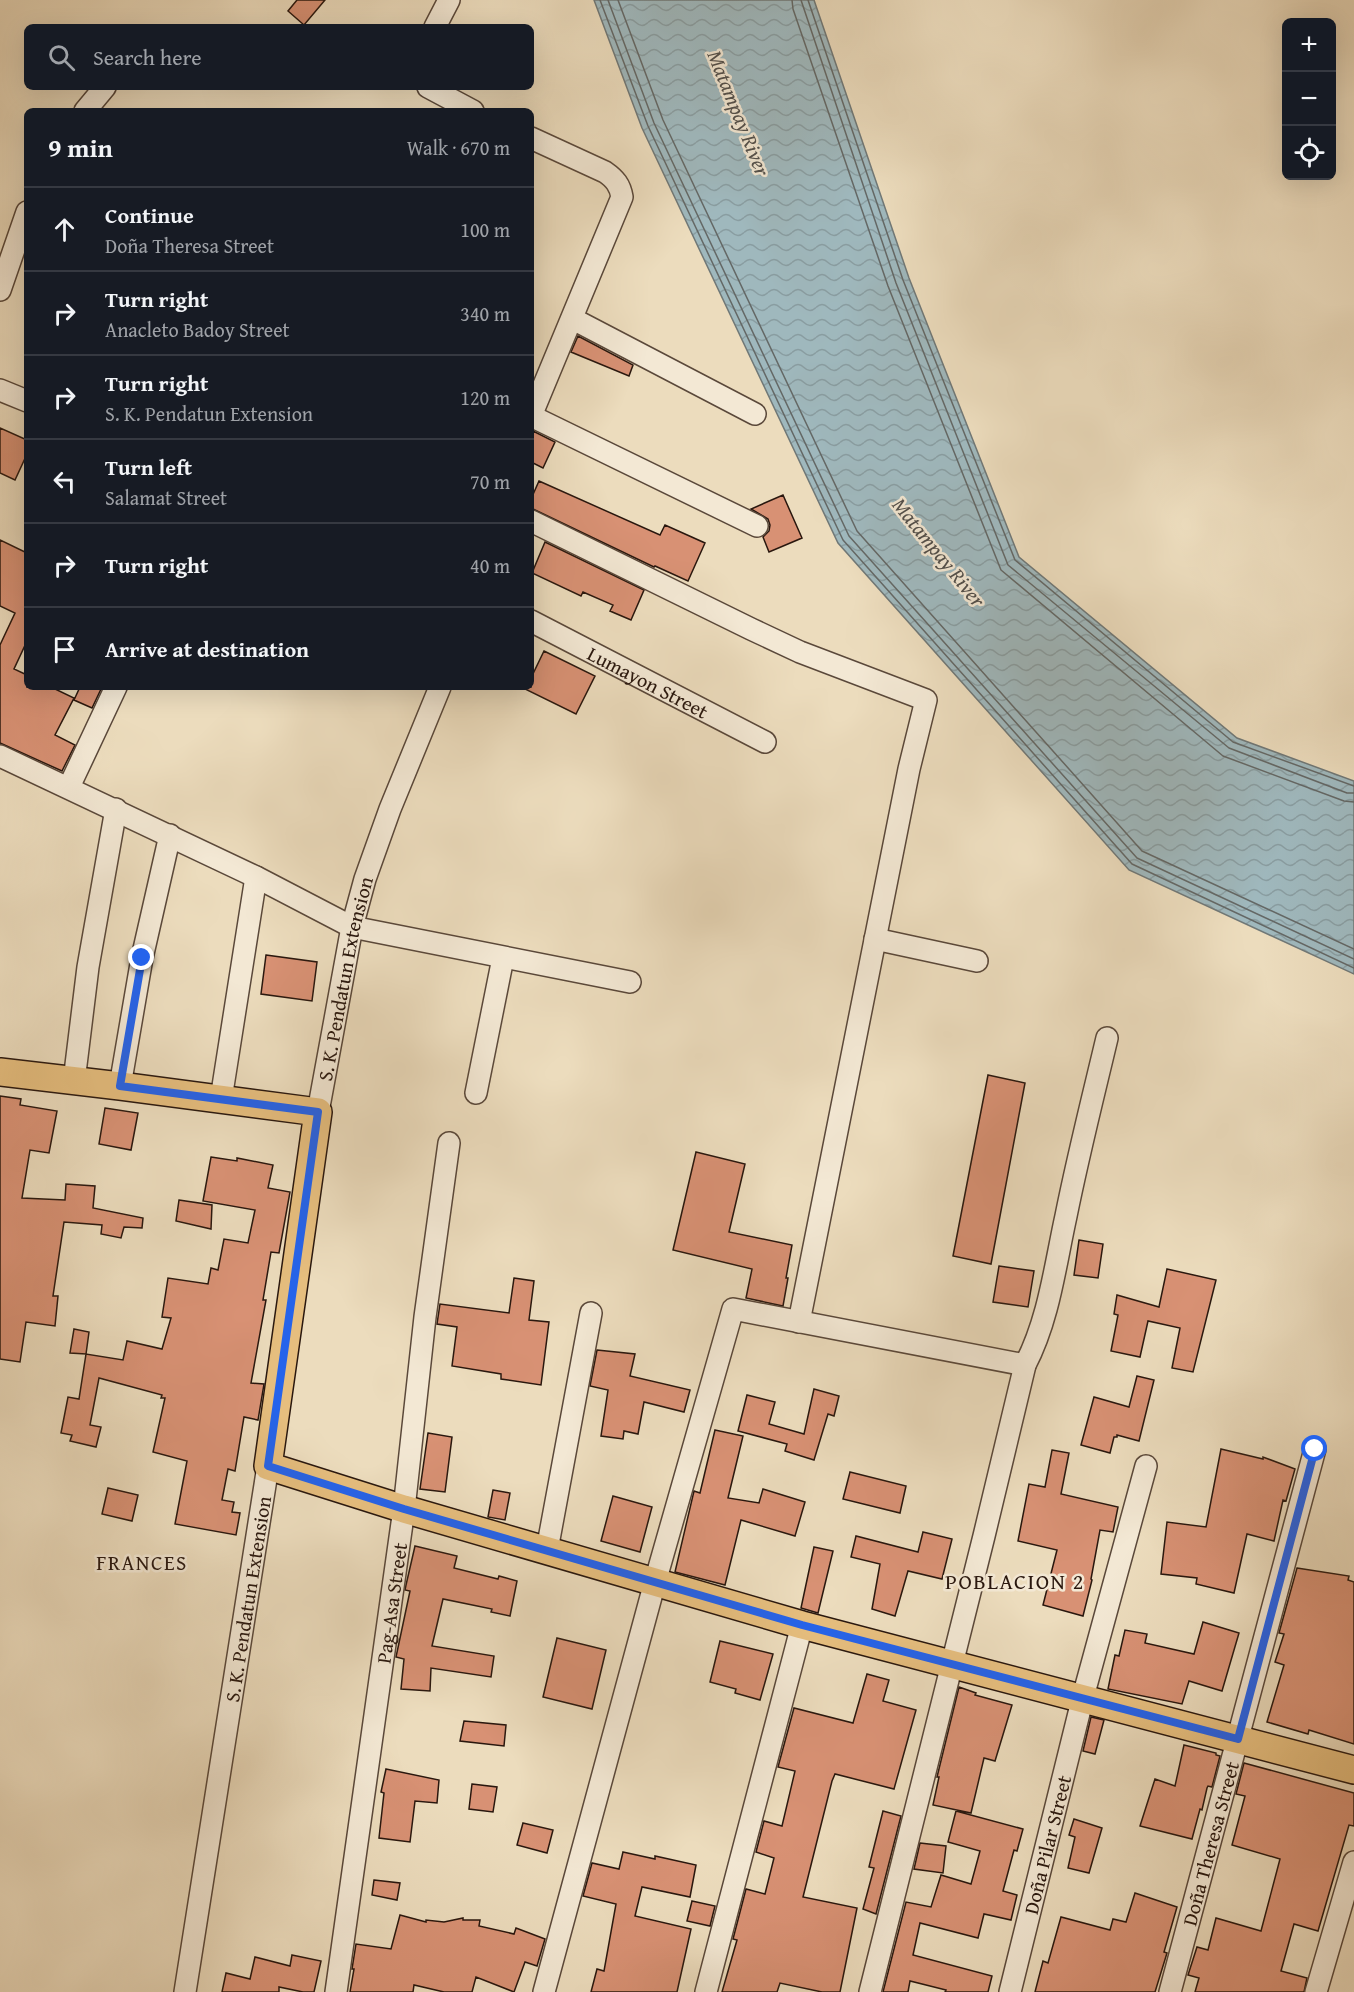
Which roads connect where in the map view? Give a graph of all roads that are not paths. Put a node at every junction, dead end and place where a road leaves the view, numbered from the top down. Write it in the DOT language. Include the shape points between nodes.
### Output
graph roads {
  1 [pos="449,0"];
  2 [pos="437,24"];
  3 [pos="102,90"];
  4 [pos="434,90"];
  5 [pos="88,108"];
  6 [pos="467,108"];
  7 [pos="534,139"];
  8 [pos="24,218"];
  9 [pos="5,259"];
  10 [pos="0,290"];
  11 [pos="573,319"];
  12 [pos="0,390"];
  13 [pos="24,400"];
  14 [pos="534,409"];
  15 [pos="755,414"];
  16 [pos="534,417"];
  17 [pos="534,521"];
  18 [pos="757,526"];
  19 [pos="534,623"];
  20 [pos="115,690"];
  21 [pos="439,690"];
  22 [pos="765,742"];
  23 [pos="0,756"];
  24 [pos="69,787"];
  25 [pos="116,809"];
  26 [pos="170,836"];
  27 [pos="256,877"];
  28 [pos="352,927"];
  29 [pos="875,939"];
  30 [pos="503,958"];
  31 [pos="977,961"];
  32 [pos="630,982"];
  33 [pos="1107,1038"];
  34 [pos="0,1072"];
  35 [pos="74,1081"];
  36 [pos="120,1086"];
  37 [pos="477,1094"];
  38 [pos="221,1099"];
  39 [pos="318,1112"];
  40 [pos="449,1143"];
  41 [pos="591,1313"];
  42 [pos="799,1322"];
  43 [pos="1025,1365"];
  44 [pos="1315,1449"];
  45 [pos="268,1466"];
  46 [pos="1146,1466"];
  47 [pos="404,1509"];
  48 [pos="547,1550"];
  49 [pos="655,1582"];
  50 [pos="802,1625"];
  51 [pos="951,1664"];
  52 [pos="1083,1697"];
  53 [pos="1238,1739"];
  54 [pos="1354,1770"];
  55 [pos="1354,1862"];
  56 [pos="185,1992"];
  57 [pos="336,1992"];
  58 [pos="544,1992"];
  59 [pos="706,1992"];
  60 [pos="870,1992"];
  61 [pos="1010,1992"];
  62 [pos="1170,1992"];
  63 [pos="1316,1992"];
  1 -- 2 [label="street"];
  3 -- 5 [label="street"];
  4 -- 6 [label="street"];
  7 -- 11 [label="street" via="605,172 621,187 621,204"];
  8 -- 9 [label="street"];
  9 -- 10 [label="street"];
  11 -- 14 [label="street"];
  11 -- 15 [label="street"];
  12 -- 13 [label="street"];
  16 -- 18 [label="street"];
  17 -- 29 [label="street" via="800,652 926,700"];
  19 -- 22 [label="street, Lumayon Street"];
  20 -- 24 [label="street"];
  21 -- 28 [label="street, S. K. Pendatun Extension" via="390,809"];
  23 -- 24 [label="street"];
  24 -- 25 [label="street"];
  25 -- 26 [label="street"];
  25 -- 35 [label="street" via="88,967"];
  26 -- 27 [label="street"];
  26 -- 36 [label="street" via="142,958"];
  27 -- 28 [label="street"];
  27 -- 38 [label="street"];
  28 -- 30 [label="street"];
  28 -- 39 [label="street, S. K. Pendatun Extension"];
  29 -- 31 [label="street"];
  29 -- 42 [label="street"];
  30 -- 32 [label="street"];
  30 -- 37 [label="street"];
  33 -- 43 [label="street" via="1043,1323"];
  34 -- 35 [label="main road"];
  35 -- 36 [label="main road"];
  36 -- 38 [label="main road"];
  38 -- 39 [label="main road"];
  39 -- 45 [label="main road, S. K. Pendatun Extension"];
  40 -- 47 [label="street, Pag-Asa Street"];
  41 -- 48 [label="street"];
  42 -- 43 [label="street"];
  42 -- 49 [label="street" via="733,1309"];
  43 -- 51 [label="street"];
  44 -- 53 [label="street, Doña Theresa Street"];
  45 -- 47 [label="main road"];
  45 -- 56 [label="street, S. K. Pendatun Extension"];
  46 -- 52 [label="street, Doña Pilar Street"];
  47 -- 48 [label="main road"];
  47 -- 57 [label="street, Pag-Asa Street"];
  48 -- 49 [label="main road"];
  49 -- 50 [label="main road"];
  49 -- 58 [label="street"];
  50 -- 51 [label="main road"];
  50 -- 59 [label="street"];
  51 -- 52 [label="main road"];
  51 -- 60 [label="street"];
  52 -- 53 [label="main road"];
  52 -- 61 [label="street, Doña Pilar Street"];
  53 -- 54 [label="main road"];
  53 -- 62 [label="street, Doña Theresa Street"];
  55 -- 63 [label="street"];
}
